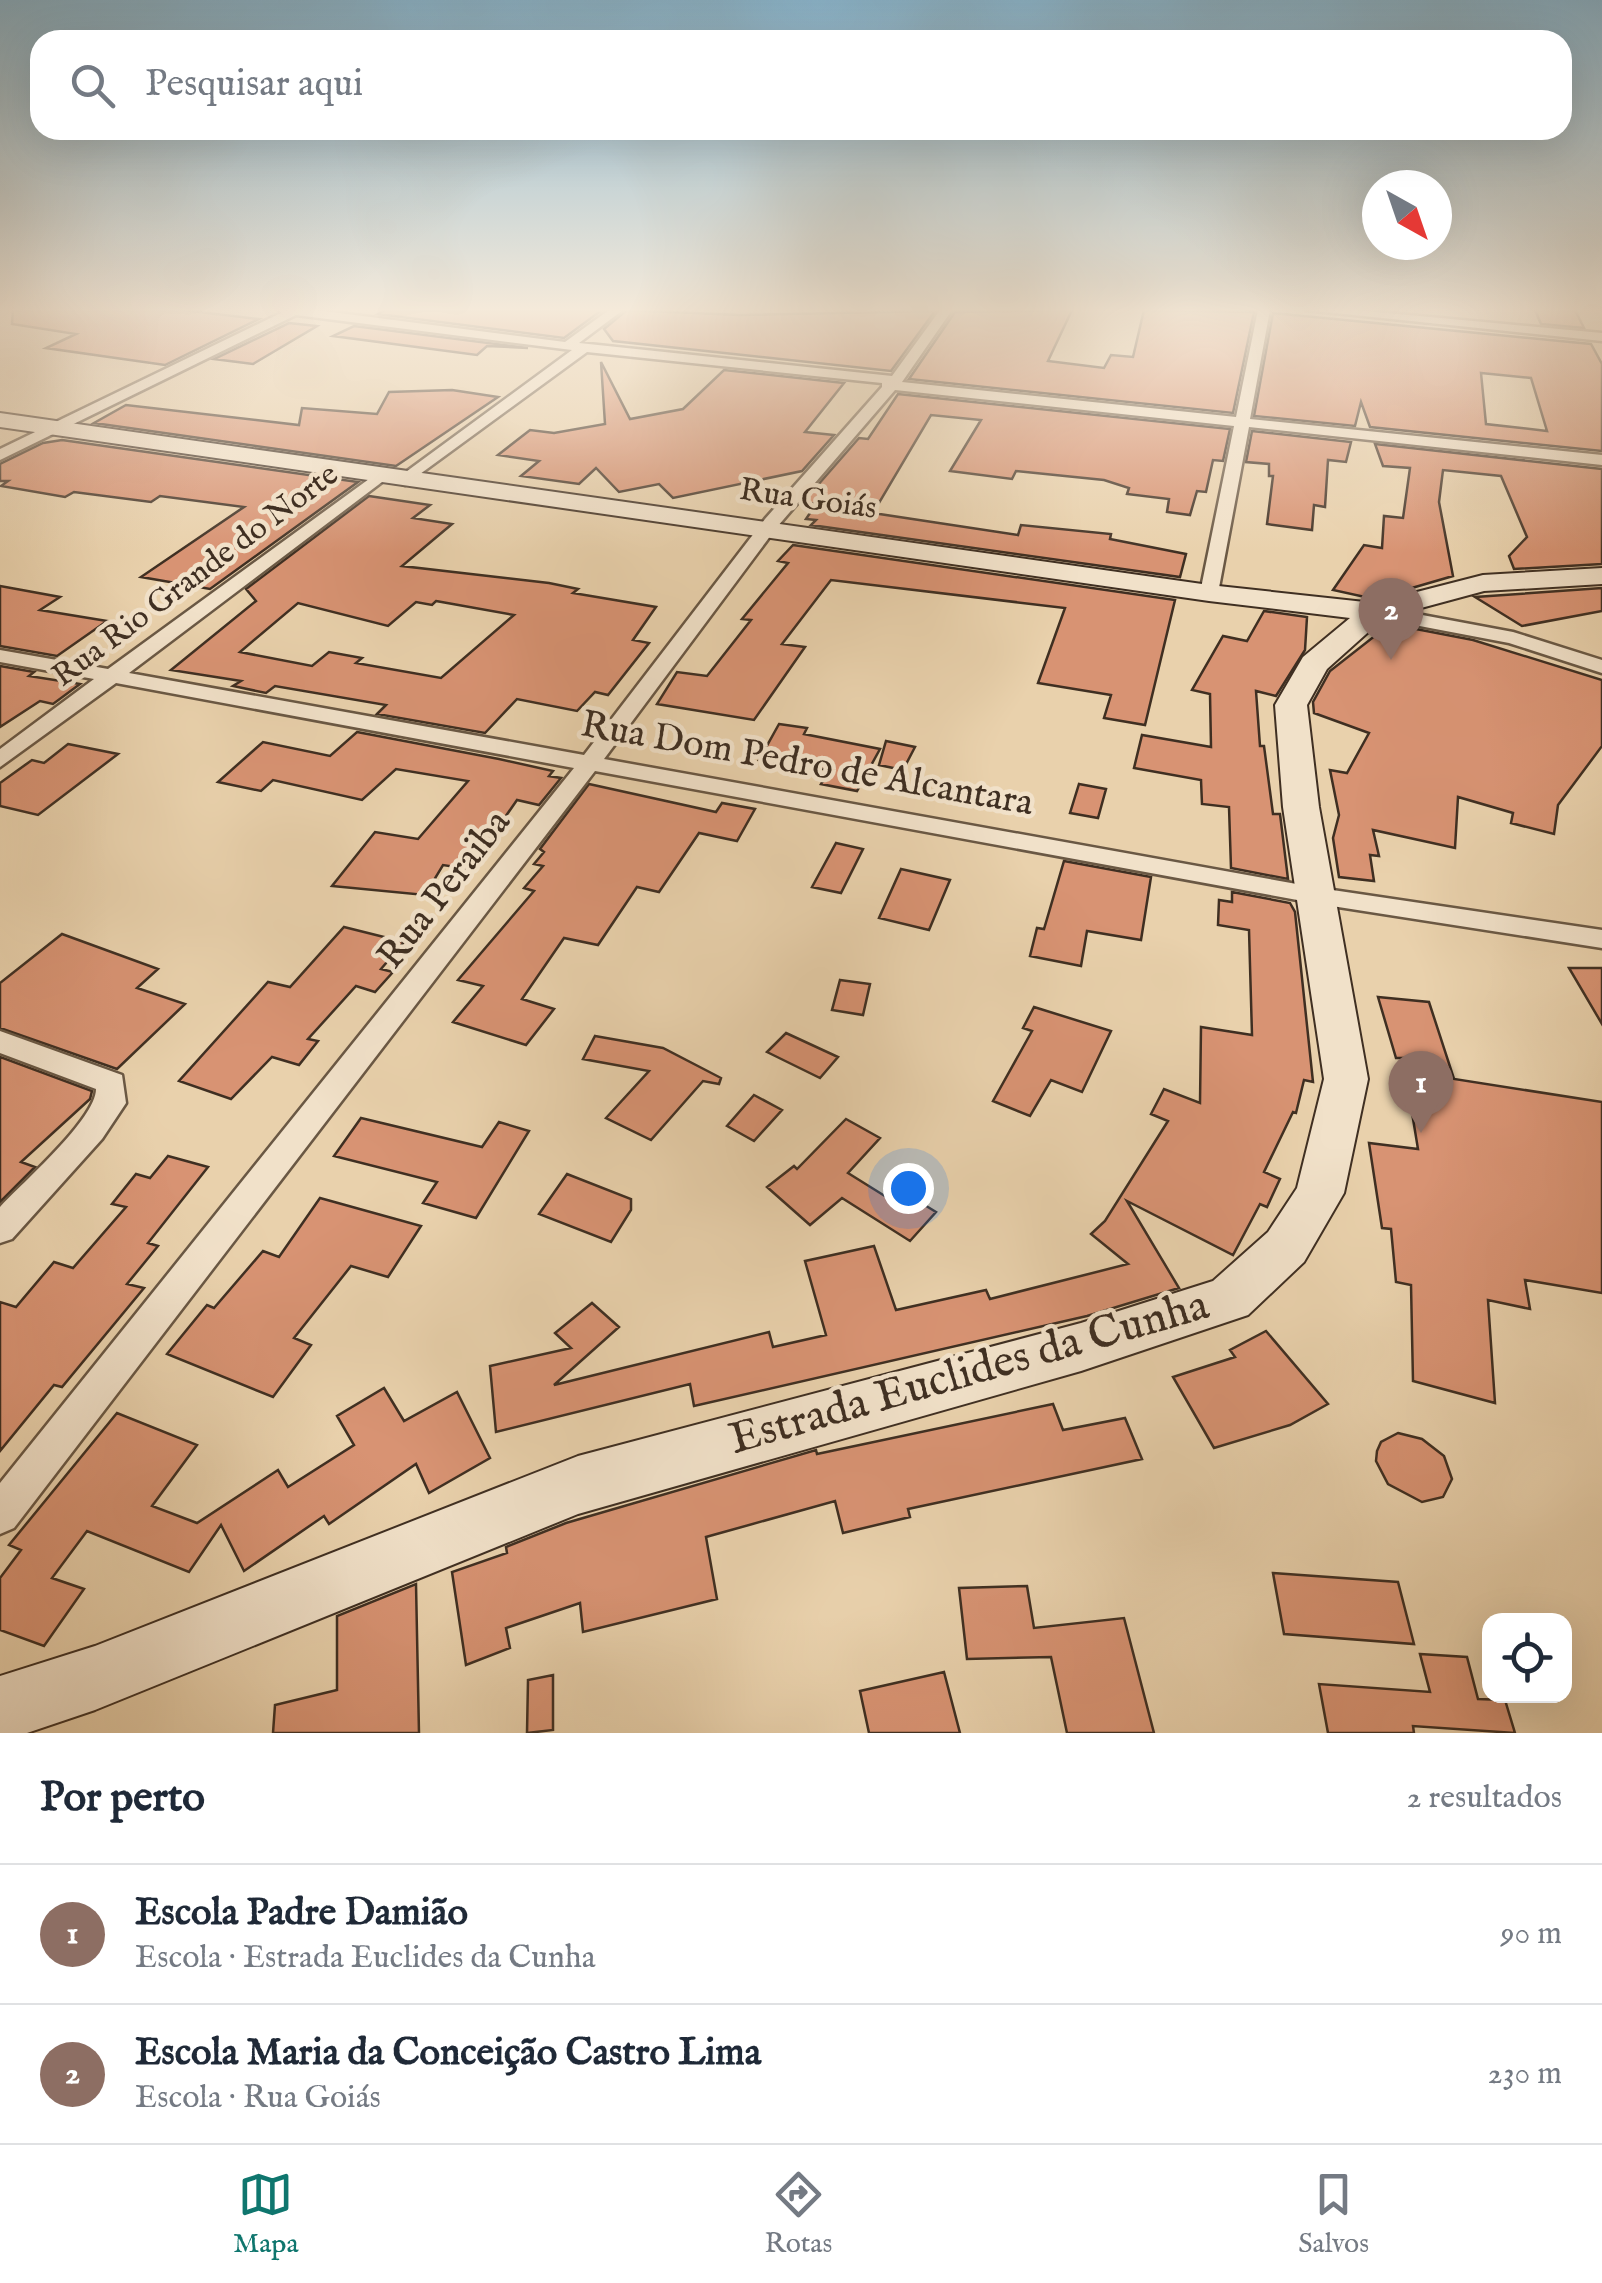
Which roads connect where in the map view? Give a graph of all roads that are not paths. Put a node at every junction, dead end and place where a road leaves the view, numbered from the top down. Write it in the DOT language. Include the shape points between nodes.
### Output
graph roads {
  1 [pos="129,391"];
  2 [pos="515,391"];
  3 [pos="882,391"];
  4 [pos="968,391"];
  5 [pos="1249,391"];
  6 [pos="0,420"];
  7 [pos="1243,422"];
  8 [pos="52,428"];
  9 [pos="0,455"];
  10 [pos="1602,460"];
  11 [pos="393,478"];
  12 [pos="767,527"];
  13 [pos="1602,576"];
  14 [pos="1210,593"];
  15 [pos="1374,612"];
  16 [pos="0,656"];
  17 [pos="1602,667"];
  18 [pos="112,676"];
  19 [pos="0,760"];
  20 [pos="592,764"];
  21 [pos="1319,896"];
  22 [pos="1602,939"];
  23 [pos="0,1042"];
  24 [pos="0,1229"];
  25 [pos="0,1514"];
  26 [pos="0,1709"];
  1 -- 8 [label="street"];
  2 -- 11 [label="street, Rua Rio Grande do Norte"];
  3 -- 12 [label="street, Rua Peraiba"];
  4 -- 7 [label="street"];
  5 -- 7 [label="street"];
  6 -- 8 [label="street, Rua Goiás"];
  7 -- 10 [label="street"];
  7 -- 14 [label="street"];
  8 -- 9 [label="street"];
  8 -- 11 [label="street, Rua Goiás"];
  11 -- 12 [label="street, Rua Goiás"];
  11 -- 18 [label="street, Rua Rio Grande do Norte"];
  12 -- 14 [label="street, Rua Goiás"];
  12 -- 20 [label="street, Rua Peraiba"];
  13 -- 15 [label="street, Estrada Euclides da Cunha" via="1483,583"];
  14 -- 15 [label="street, Rua Goiás"];
  15 -- 17 [label="street, Rua Goiás" via="1513,638"];
  15 -- 21 [label="street, Estrada Euclides da Cunha" via="1314,664 1290,705"];
  16 -- 18 [label="street, Rua Dom Pedro de Alcantara"];
  18 -- 19 [label="street, Rua Rio Grande do Norte"];
  18 -- 20 [label="street, Rua Dom Pedro de Alcantara"];
  20 -- 21 [label="street, Rua Dom Pedro de Alcantara"];
  20 -- 25 [label="street, Rua Peraiba"];
  21 -- 22 [label="street, Rua Dom Pedro de Alcantara"];
  21 -- 26 [label="street, Estrada Euclides da Cunha" via="1346,1079 1320,1192 1286,1247 1230,1299 1081,1347 578,1485 95,1678"];
  23 -- 24 [label="street" via="111,1083 111,1104"];
}
